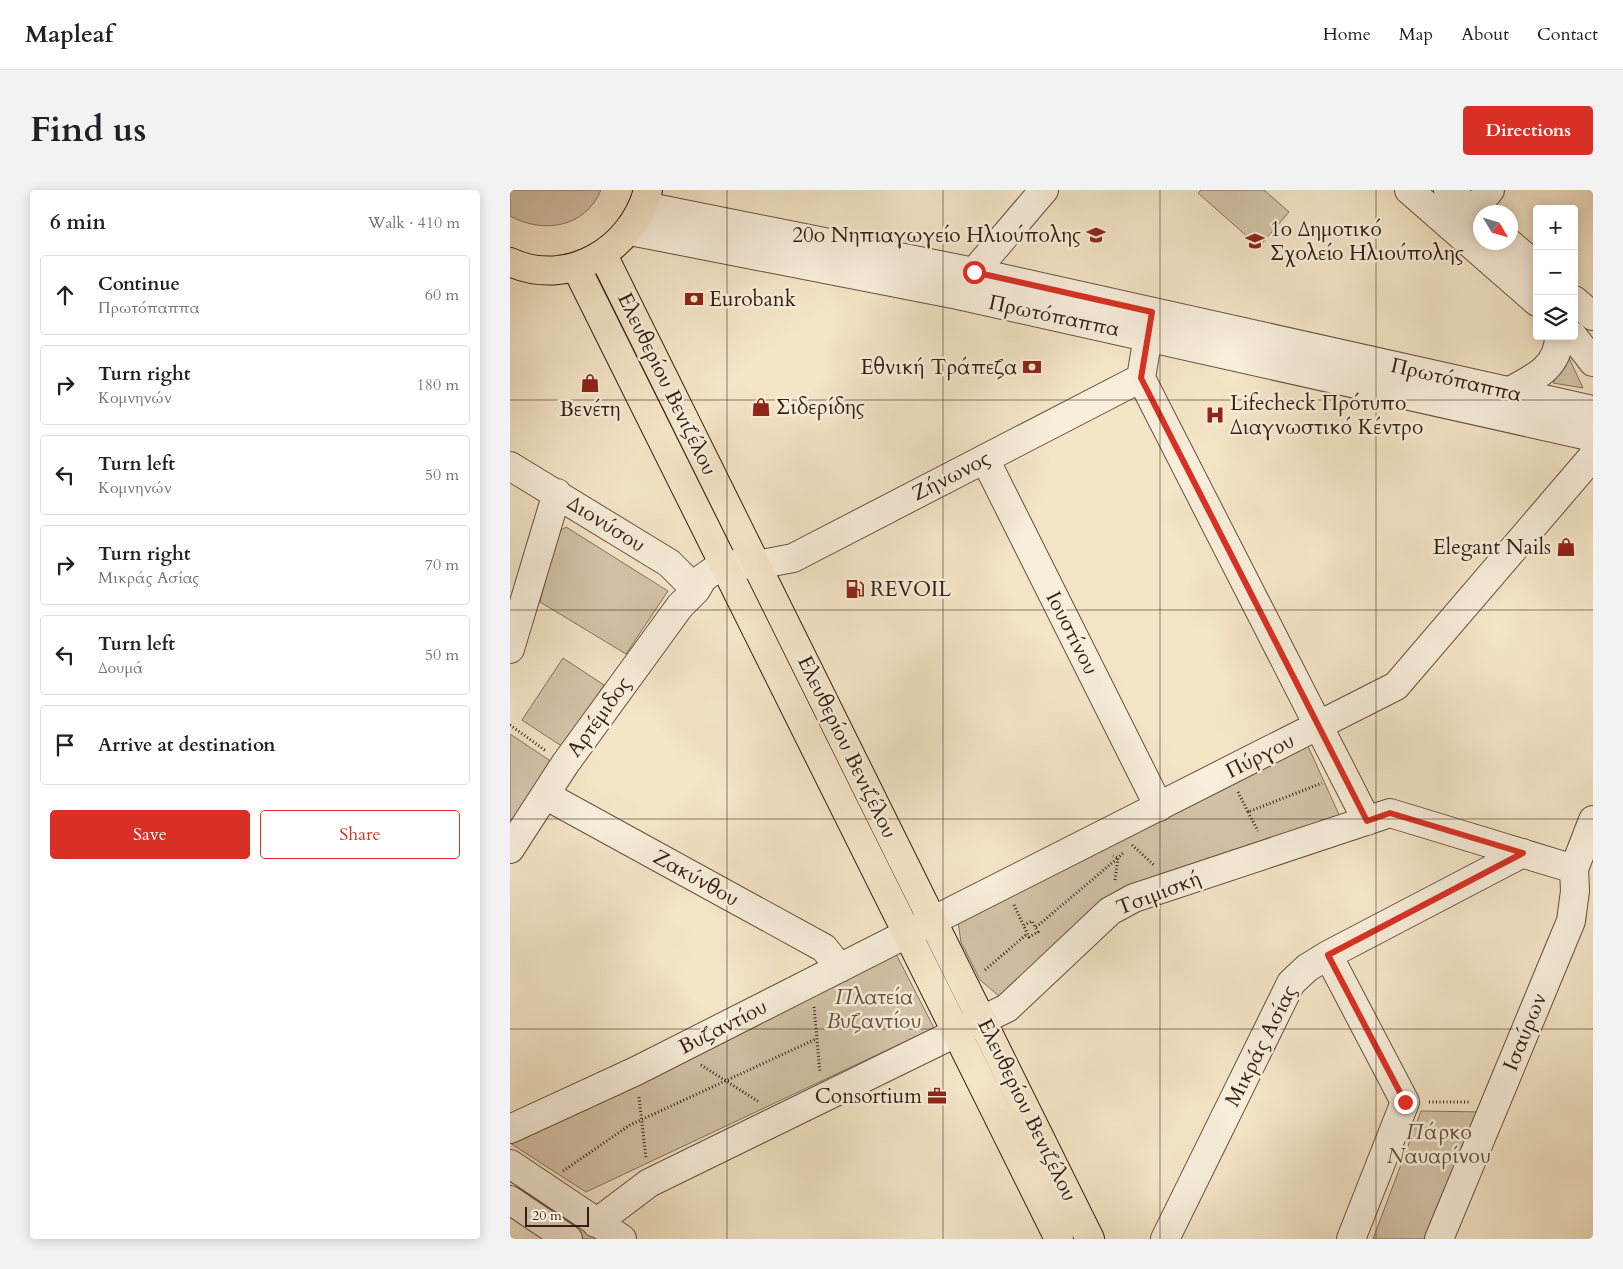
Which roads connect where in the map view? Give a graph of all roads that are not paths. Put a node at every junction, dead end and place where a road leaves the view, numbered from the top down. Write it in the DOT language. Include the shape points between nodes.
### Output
graph roads {
  1 [pos="1044,190"];
  2 [pos="1409,190"];
  3 [pos="1448,190"];
  4 [pos="1490,190"];
  5 [pos="646,198"];
  6 [pos="1482,205"];
  7 [pos="1473,212"];
  8 [pos="630,231"];
  9 [pos="1517,250"];
  10 [pos="602,255"];
  11 [pos="510,262"];
  12 [pos="1533,264"];
  13 [pos="576,267"];
  14 [pos="974,272"];
  15 [pos="1533,298"];
  16 [pos="1578,303"];
  17 [pos="1593,316"];
  18 [pos="1149,324"];
  19 [pos="1559,340"];
  20 [pos="1576,340"];
  21 [pos="1593,362"];
  22 [pos="1141,378"];
  23 [pos="1510,392"];
  24 [pos="1593,410"];
  25 [pos="1593,437"];
  26 [pos="1593,456"];
  27 [pos="985,459"];
  28 [pos="510,466"];
  29 [pos="556,493"];
  30 [pos="757,566"];
  31 [pos="727,572"];
  32 [pos="696,590"];
  33 [pos="510,649"];
  34 [pos="1319,726"];
  35 [pos="545,795"];
  36 [pos="1159,807"];
  37 [pos="1593,820"];
  38 [pos="1367,821"];
  39 [pos="510,849"];
  40 [pos="1523,853"];
  41 [pos="1574,869"];
  42 [pos="933,921"];
  43 [pos="1582,925"];
  44 [pos="908,934"];
  45 [pos="1328,955"];
  46 [pos="840,968"];
  47 [pos="983,1021"];
  48 [pos="956,1032"];
  49 [pos="510,1129"];
  50 [pos="510,1164"];
  51 [pos="510,1200"];
  52 [pos="596,1223"];
  53 [pos="568,1239"];
  54 [pos="622,1239"];
  55 [pos="1059,1239"];
  56 [pos="1090,1239"];
  57 [pos="1165,1239"];
  58 [pos="1351,1239"];
  59 [pos="1439,1239"];
  1 -- 14 [label="street"];
  2 -- 15 [label="street"];
  3 -- 7 [label="street"];
  4 -- 6 [label="street"];
  5 -- 8 [label="main road"];
  5 -- 14 [label="street, Πρωτόπαππα"];
  8 -- 10 [label="main road"];
  8 -- 18 [label="street, Πρωτόπαππα" via="958,295"];
  9 -- 12 [label="street"];
  10 -- 13 [label="main road"];
  10 -- 30 [label="main road, Ελευθερίου Βενιζέλου"];
  11 -- 13 [label="main road" via="547,270"];
  13 -- 31 [label="main road, Ελευθερίου Βενιζέλου"];
  14 -- 18 [label="street, Πρωτόπαππα"];
  16 -- 17 [label="street"];
  18 -- 22 [label="street"];
  18 -- 23 [label="street, Πρωτόπαππα"];
  18 -- 25 [label="street, Πρωτόπαππα"];
  19 -- 23 [label="street" via="1553,362"];
  20 -- 21 [label="street"];
  22 -- 27 [label="street, Ζήνωνος"];
  22 -- 34 [label="street"];
  23 -- 24 [label="street, Πρωτόπαππα"];
  26 -- 34 [label="street, Πύργου" via="1396,686"];
  27 -- 30 [label="street, Ζήνωνος" via="793,558"];
  27 -- 36 [label="street, Ιουστίνου"];
  28 -- 29 [label="street, Διονύσου"];
  29 -- 32 [label="street, Διονύσου" via="669,563"];
  29 -- 33 [label="street"];
  30 -- 31 [label="street, Αρτέμιδος"];
  30 -- 42 [label="main road, Ελευθερίου Βενιζέλου"];
  31 -- 32 [label="street, Αρτέμιδος"];
  31 -- 44 [label="main road, Ελευθερίου Βενιζέλου"];
  32 -- 35 [label="street, Αρτέμιδος" via="680,606"];
  34 -- 36 [label="street, Πύργου"];
  34 -- 38 [label="street"];
  35 -- 39 [label="street, Αρτέμιδος"];
  35 -- 46 [label="street, Ζακύνθου" via="824,948"];
  36 -- 42 [label="street, Πύργου" via="1133,833"];
  37 -- 41 [label="street, Ισαύρων"];
  38 -- 40 [label="street, Τσιμισκή" via="1390,813"];
  38 -- 47 [label="street, Τσιμισκή" via="1134,898 1110,911 1007,1008"];
  40 -- 41 [label="street, Τσιμισκή"];
  40 -- 45 [label="street, Μικράς Ασίας"];
  41 -- 43 [label="street, Ισαύρων"];
  42 -- 44 [label="street, Βυζαντίου"];
  42 -- 47 [label="main road, Ελευθερίου Βενιζέλου"];
  43 -- 59 [label="street, Ισαύρων"];
  44 -- 46 [label="street, Βυζαντίου"];
  44 -- 48 [label="main road, Ελευθερίου Βενιζέλου"];
  45 -- 57 [label="street, Μικράς Ασίας" via="1291,983"];
  45 -- 58 [label="street" via="1405,1102"];
  46 -- 49 [label="street, Βυζαντίου" via="636,1071"];
  47 -- 48 [label="street"];
  47 -- 56 [label="main road, Ελευθερίου Βενιζέλου"];
  48 -- 52 [label="street" via="649,1183"];
  48 -- 55 [label="main road, Ελευθερίου Βενιζέλου"];
  50 -- 52 [label="street"];
  51 -- 53 [label="street"];
  52 -- 54 [label="street"];
}
